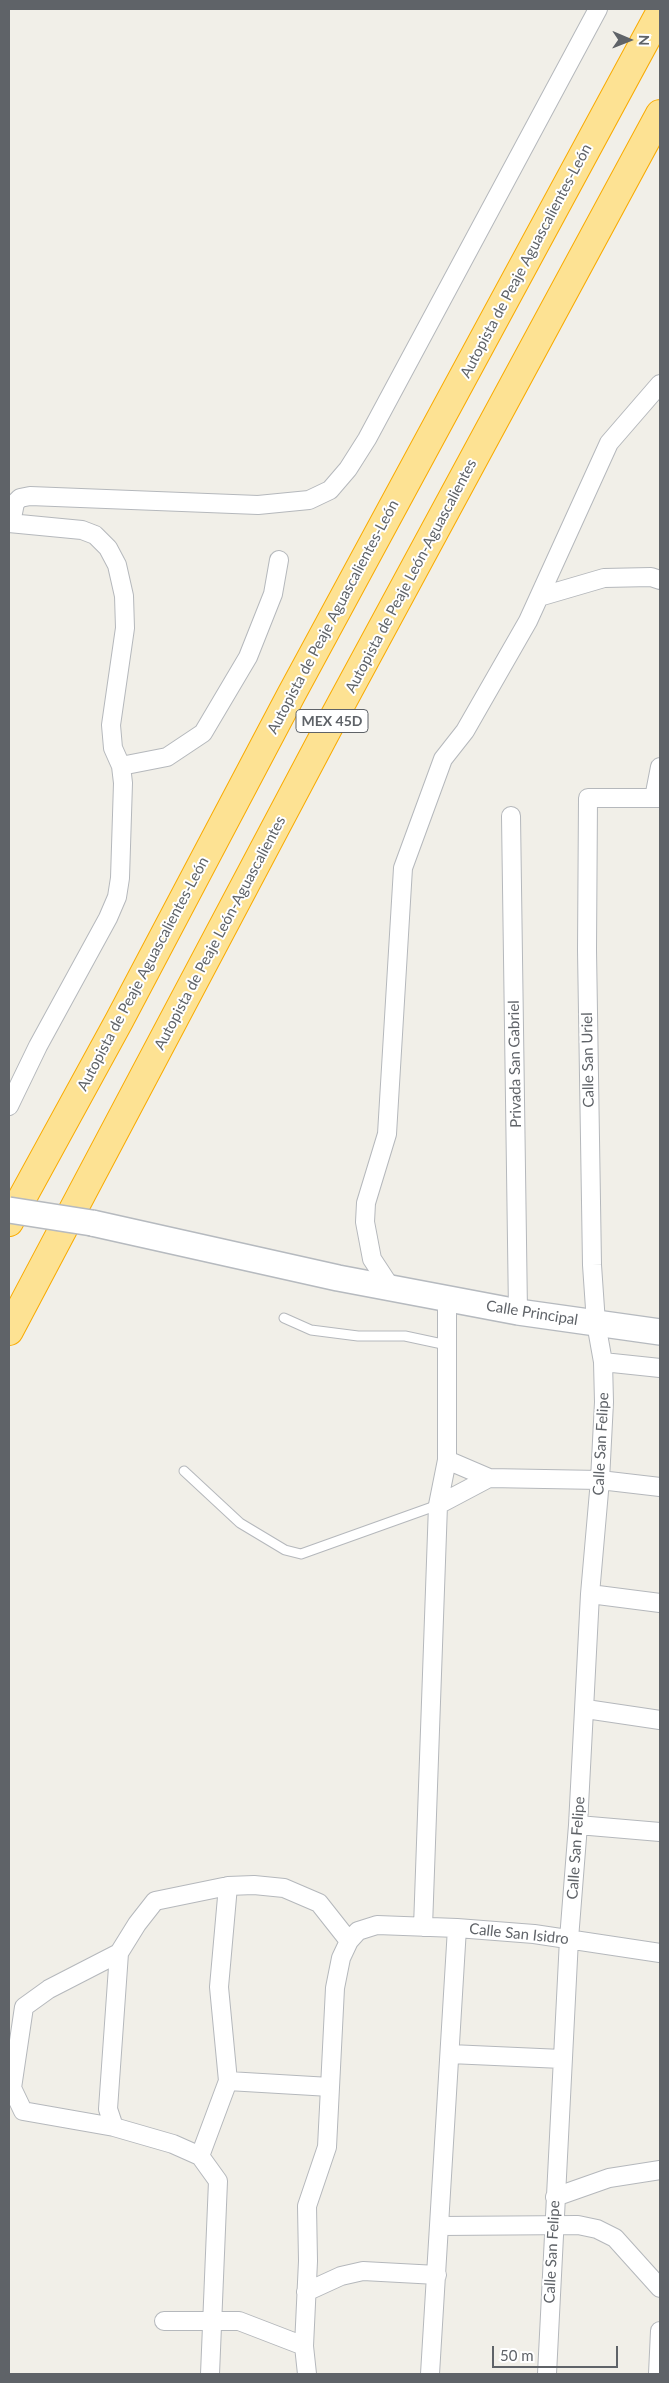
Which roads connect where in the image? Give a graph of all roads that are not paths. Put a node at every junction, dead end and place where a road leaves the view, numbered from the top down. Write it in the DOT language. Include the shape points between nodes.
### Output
graph roads {
  1 [pos="598,9"];
  2 [pos="660,13"];
  3 [pos="660,114"];
  4 [pos="660,384"];
  5 [pos="10,523"];
  6 [pos="279,560"];
  7 [pos="660,580"];
  8 [pos="539,597"];
  9 [pos="121,766"];
  10 [pos="660,767"];
  11 [pos="657,798"];
  12 [pos="511,816"];
  13 [pos="9,1106"];
  14 [pos="9,1210"];
  15 [pos="9,1222"];
  16 [pos="398,1289"];
  17 [pos="447,1298"];
  18 [pos="518,1312"];
  19 [pos="284,1318"];
  20 [pos="596,1323"];
  21 [pos="9,1331"];
  22 [pos="660,1332"];
  23 [pos="447,1345"];
  24 [pos="603,1362"];
  25 [pos="660,1368"];
  26 [pos="447,1460"];
  27 [pos="184,1471"];
  28 [pos="489,1478"];
  29 [pos="600,1480"];
  30 [pos="660,1487"];
  31 [pos="438,1505"];
  32 [pos="590,1594"];
  33 [pos="660,1603"];
  34 [pos="586,1709"];
  35 [pos="660,1720"];
  36 [pos="578,1825"];
  37 [pos="660,1832"];
  38 [pos="228,1886"];
  39 [pos="423,1927"];
  40 [pos="457,1928"];
  41 [pos="569,1939"];
  42 [pos="349,1941"];
  43 [pos="120,1953"];
  44 [pos="660,1953"];
  45 [pos="450,2054"];
  46 [pos="562,2060"];
  47 [pos="228,2081"];
  48 [pos="330,2088"];
  49 [pos="114,2127"];
  50 [pos="200,2156"];
  51 [pos="660,2170"];
  52 [pos="555,2198"];
  53 [pos="440,2226"];
  54 [pos="554,2226"];
  55 [pos="437,2275"];
  56 [pos="660,2288"];
  57 [pos="306,2292"];
  58 [pos="164,2321"];
  59 [pos="212,2321"];
  60 [pos="660,2331"];
  61 [pos="304,2346"];
  62 [pos="210,2374"];
  63 [pos="307,2374"];
  64 [pos="430,2374"];
  65 [pos="547,2374"];
  66 [pos="658,2374"];
  1 -- 5 [label="street" via="367,439 348,470 330,490 309,500 258,505 30,496 15,503"];
  2 -- 15 [label="highway, Autopista de Peaje Aguascalientes-León / MEX 45D"];
  3 -- 21 [label="highway, Autopista de Peaje León-Aguascalientes / MEX 45D" via="332,721"];
  4 -- 8 [label="street" via="609,443"];
  5 -- 9 [label="street" via="82,530 95,535 108,548 117,566 124,596 125,628 111,725 113,748"];
  6 -- 9 [label="street" via="273,594 248,657 202,733 167,757"];
  7 -- 8 [label="street" via="651,577 604,578"];
  8 -- 16 [label="street" via="465,731 443,759 403,868 387,1134 366,1203 365,1222 372,1258"];
  9 -- 13 [label="street" via="123,784 117,896"];
  10 -- 11 [label="street"];
  11 -- 20 [label="street, Calle San Uriel" via="588,798 588,1071"];
  12 -- 18 [label="street, Privada San Gabriel"];
  14 -- 16 [label="street, Calle Principal, bridge" via="92,1224"];
  16 -- 17 [label="street, Calle Principal"];
  17 -- 18 [label="street, Calle Principal"];
  17 -- 23 [label="street"];
  18 -- 20 [label="street, Calle Principal"];
  19 -- 23 [label="lane" via="311,1330 358,1336 405,1336"];
  20 -- 22 [label="street, Calle Principal"];
  20 -- 24 [label="street, Calle San Felipe"];
  23 -- 26 [label="street"];
  24 -- 25 [label="street"];
  24 -- 29 [label="street, Calle San Felipe"];
  26 -- 28 [label="street"];
  26 -- 31 [label="street"];
  27 -- 31 [label="lane" via="240,1523 285,1550 301,1554"];
  28 -- 29 [label="street"];
  28 -- 31 [label="street"];
  29 -- 30 [label="street"];
  29 -- 32 [label="street, Calle San Felipe"];
  31 -- 39 [label="street"];
  32 -- 33 [label="street"];
  32 -- 34 [label="street, Calle San Felipe"];
  34 -- 35 [label="street"];
  34 -- 36 [label="street, Calle San Felipe"];
  36 -- 37 [label="street"];
  36 -- 41 [label="street, Calle San Felipe"];
  38 -- 42 [label="street" via="284,1888 319,1903"];
  38 -- 43 [label="street" via="155,1901"];
  38 -- 47 [label="street" via="219,1987"];
  39 -- 40 [label="street, Calle San Isidro"];
  39 -- 42 [label="street, Calle San Isidro" via="377,1925 358,1932"];
  40 -- 41 [label="street, Calle San Isidro"];
  40 -- 45 [label="street"];
  41 -- 44 [label="street, Calle San Isidro"];
  41 -- 46 [label="street, Calle San Felipe"];
  42 -- 48 [label="street" via="341,1958 335,1988"];
  43 -- 49 [label="street" via="108,2108"];
  43 -- 49 [label="street" via="49,1989 24,2006 12,2088 23,2111"];
  45 -- 46 [label="street"];
  45 -- 53 [label="street"];
  46 -- 52 [label="street, Calle San Felipe"];
  47 -- 48 [label="street"];
  47 -- 50 [label="street"];
  48 -- 57 [label="street" via="327,2147 307,2206"];
  49 -- 50 [label="street" via="173,2144"];
  50 -- 59 [label="street" via="218,2180"];
  51 -- 52 [label="street" via="609,2178"];
  52 -- 54 [label="street, Calle San Felipe"];
  53 -- 54 [label="street"];
  53 -- 55 [label="street"];
  54 -- 56 [label="street" via="578,2225 597,2229 615,2238"];
  54 -- 65 [label="street, Calle San Felipe"];
  55 -- 57 [label="street" via="363,2271 342,2276"];
  55 -- 64 [label="street"];
  57 -- 61 [label="street"];
  58 -- 59 [label="street"];
  59 -- 61 [label="street" via="239,2321"];
  59 -- 62 [label="street"];
  60 -- 66 [label="street"];
  61 -- 63 [label="street"];
}
